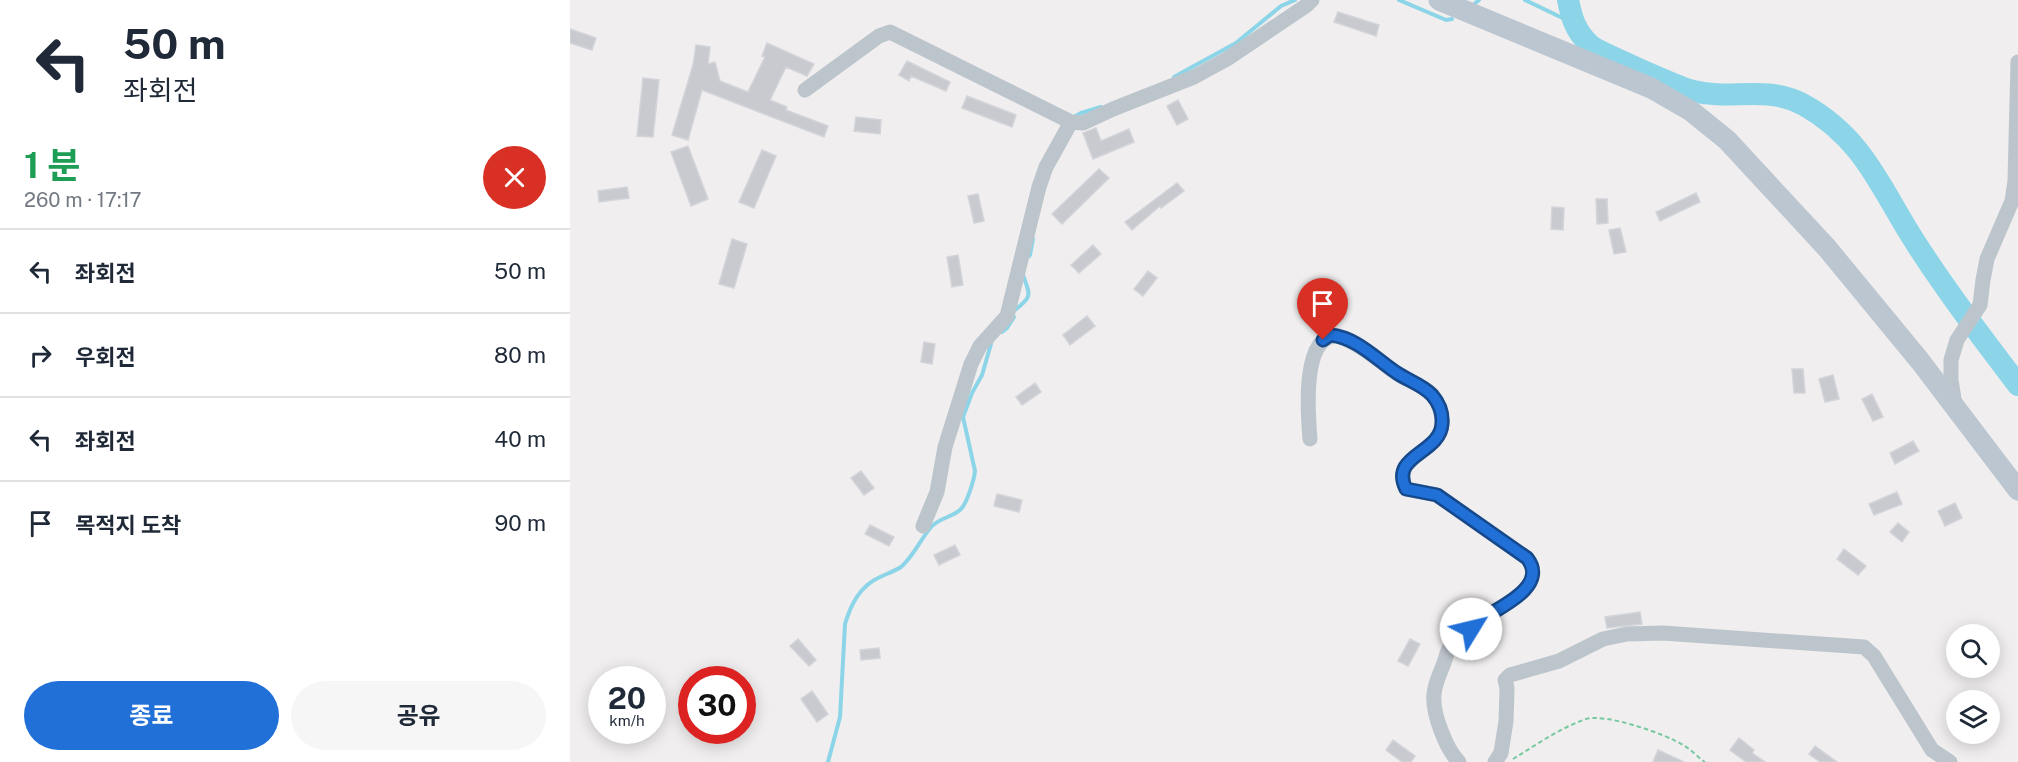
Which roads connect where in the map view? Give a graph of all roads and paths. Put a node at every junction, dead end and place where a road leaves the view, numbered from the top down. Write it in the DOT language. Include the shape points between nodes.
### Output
graph roads {
  1 [pos="1312,0"];
  2 [pos="1439,0"];
  3 [pos="2018,62"];
  4 [pos="805,90"];
  5 [pos="1071,122"];
  6 [pos="1956,408"];
  7 [pos="1310,439"];
  8 [pos="2018,490"];
  9 [pos="923,525"];
  10 [pos="1459,762"];
  11 [pos="1495,762"];
  12 [pos="1508,762"];
  13 [pos="1705,762"];
  14 [pos="1950,762"];
  1 -- 5 [label="street" via="1202,73 1083,123"];
  2 -- 6 [label="main road" via="1652,88 1691,111 1727,140 1827,248"];
  3 -- 6 [label="street" via="2012,201 1987,259 1980,305 1957,340 1951,360 1950,380"];
  4 -- 5 [label="street" via="890,32"];
  5 -- 9 [label="street" via="1039,187 1007,316 980,346 971,364 945,447 937,492"];
  6 -- 8 [label="main road"];
  7 -- 10 [label="street" via="1308,395 1315,351 1330,335 1338,336 1430,392 1438,404 1442,426 1435,442 1415,455 1402,472 1406,489 1437,495 1532,563 1532,578 1523,592 1449,647 1434,695 1441,730"];
  11 -- 14 [label="street" via="1502,753 1505,680 1510,675 1559,661 1613,636 1663,633 1864,647 1874,656 1932,750"];
  12 -- 13 [label="path" via="1588,718 1613,720 1670,738"];
}
